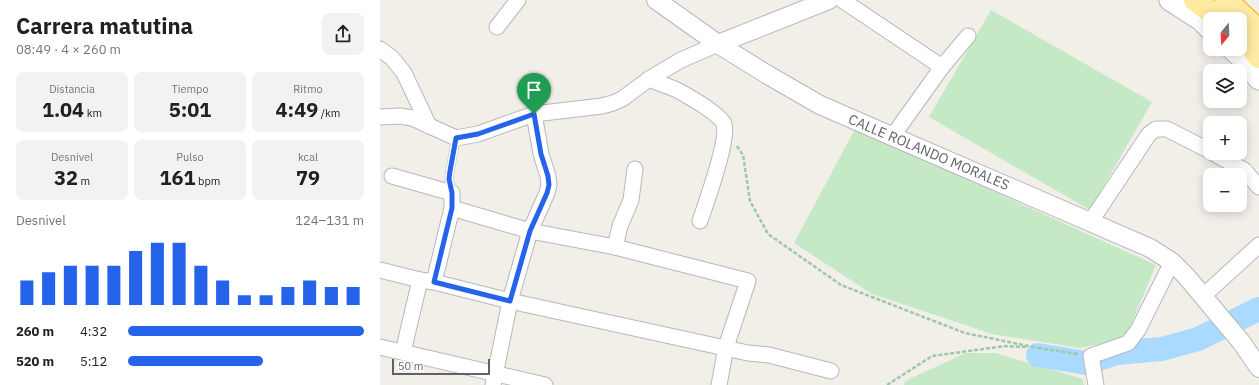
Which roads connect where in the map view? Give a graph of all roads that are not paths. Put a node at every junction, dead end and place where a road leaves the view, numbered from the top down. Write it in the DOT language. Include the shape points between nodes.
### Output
graph roads {
  1 [pos="518,0"];
  2 [pos="656,0"];
  3 [pos="829,0"];
  4 [pos="842,0"];
  5 [pos="1170,0"];
  6 [pos="1195,0"];
  7 [pos="1226,0"];
  8 [pos="1211,12"];
  9 [pos="1203,22"];
  10 [pos="497,27"];
  11 [pos="1259,30"];
  12 [pos="968,36"];
  13 [pos="718,44"];
  14 [pos="1247,44"];
  15 [pos="380,49"];
  16 [pos="1240,56"];
  17 [pos="1259,56"];
  18 [pos="942,67"];
  19 [pos="649,79"];
  20 [pos="1259,79"];
  21 [pos="534,114"];
  22 [pos="380,117"];
  23 [pos="429,126"];
  24 [pos="892,137"];
  25 [pos="456,138"];
  26 [pos="1203,147"];
  27 [pos="1226,160"];
  28 [pos="635,169"];
  29 [pos="392,176"];
  30 [pos="1259,187"];
  31 [pos="452,201"];
  32 [pos="700,221"];
  33 [pos="1091,221"];
  34 [pos="530,231"];
  35 [pos="1259,245"];
  36 [pos="615,247"];
  37 [pos="1172,262"];
  38 [pos="380,270"];
  39 [pos="427,281"];
  40 [pos="1202,297"];
  41 [pos="510,301"];
  42 [pos="380,347"];
  43 [pos="726,347"];
  44 [pos="403,352"];
  45 [pos="1259,368"];
  46 [pos="831,371"];
  47 [pos="495,380"];
  48 [pos="544,385"];
  49 [pos="719,385"];
  50 [pos="1096,385"];
  1 -- 10 [label="street"];
  2 -- 13 [label="street, CALLE ROLANDO MORALES"];
  3 -- 13 [label="street"];
  4 -- 18 [label="street"];
  5 -- 9 [label="main road"];
  6 -- 8 [label="highway"];
  7 -- 11 [label="highway"];
  12 -- 18 [label="street"];
  13 -- 19 [label="street" via="681,60"];
  13 -- 24 [label="street, CALLE ROLANDO MORALES" via="820,105"];
  14 -- 17 [label="highway"];
  15 -- 23 [label="street" via="392,58 404,73"];
  16 -- 20 [label="main road"];
  18 -- 24 [label="street"];
  19 -- 21 [label="street" via="622,99 612,103"];
  19 -- 32 [label="street" via="677,90 708,109 719,116 724,125 718,166"];
  21 -- 25 [label="street" via="478,134"];
  21 -- 34 [label="street" via="549,185"];
  22 -- 23 [label="street" via="412,118"];
  23 -- 25 [label="street"];
  24 -- 33 [label="street, CALLE ROLANDO MORALES"];
  25 -- 31 [label="lane" via="449,179"];
  26 -- 33 [label="street" via="1167,129 1156,129 1149,134"];
  27 -- 30 [label="street" via="1244,170"];
  28 -- 36 [label="street" via="631,200 620,226"];
  29 -- 31 [label="street"];
  31 -- 34 [label="street"];
  31 -- 39 [label="street"];
  33 -- 37 [label="street, CALLE ROLANDO MORALES" via="1150,248"];
  34 -- 36 [label="street"];
  34 -- 41 [label="street"];
  35 -- 40 [label="street"];
  36 -- 43 [label="street" via="748,281"];
  37 -- 40 [label="street, CALLE ROLANDO MORALES"];
  37 -- 50 [label="street" via="1138,330 1128,343 1092,363"];
  38 -- 39 [label="street"];
  39 -- 41 [label="street"];
  39 -- 44 [label="street"];
  40 -- 45 [label="street, CALLE ROLANDO MORALES" via="1242,343"];
  41 -- 43 [label="street"];
  41 -- 47 [label="street"];
  42 -- 44 [label="street"];
  43 -- 46 [label="street"];
  43 -- 49 [label="street"];
  44 -- 47 [label="street"];
  47 -- 48 [label="street"];
}
